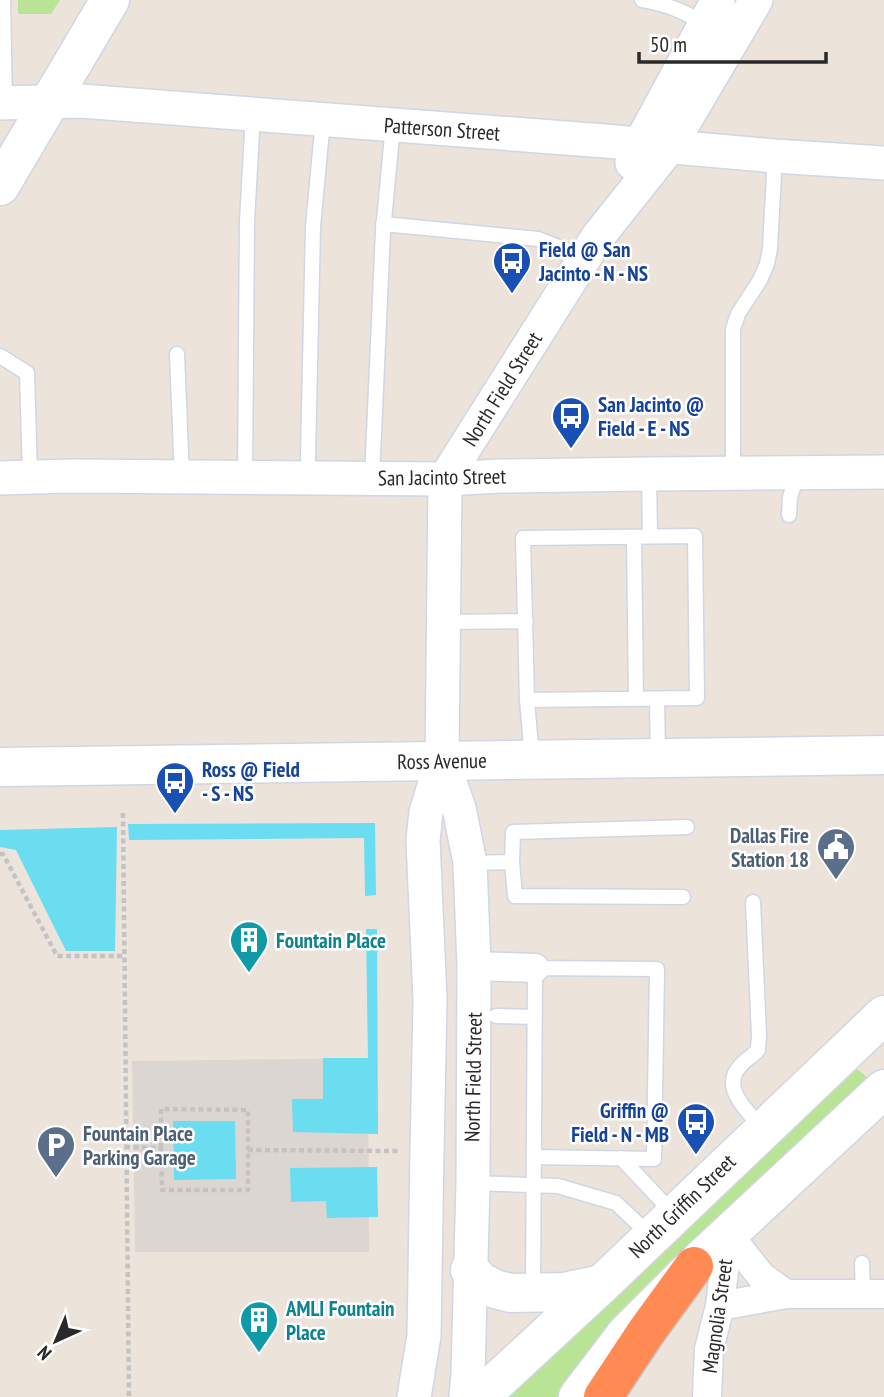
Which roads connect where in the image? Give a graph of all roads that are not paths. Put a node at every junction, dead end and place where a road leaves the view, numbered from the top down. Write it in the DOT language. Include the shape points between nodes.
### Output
graph roads {
  1 [pos="3,0"];
  2 [pos="110,0"];
  3 [pos="642,0"];
  4 [pos="756,0"];
  5 [pos="711,12"];
  6 [pos="50,101"];
  7 [pos="3,103"];
  8 [pos="253,115"];
  9 [pos="324,120"];
  10 [pos="393,125"];
  11 [pos="655,145"];
  12 [pos="775,156"];
  13 [pos="884,163"];
  14 [pos="0,186"];
  15 [pos="383,224"];
  16 [pos="590,247"];
  17 [pos="177,354"];
  18 [pos="0,356"];
  19 [pos="884,472"];
  20 [pos="733,473"];
  21 [pos="799,473"];
  22 [pos="649,474"];
  23 [pos="15,477"];
  24 [pos="182,477"];
  25 [pos="245,477"];
  26 [pos="309,478"];
  27 [pos="372,478"];
  28 [pos="445,479"];
  29 [pos="789,515"];
  30 [pos="650,536"];
  31 [pos="634,537"];
  32 [pos="526,621"];
  33 [pos="444,622"];
  34 [pos="636,699"];
  35 [pos="657,699"];
  36 [pos="527,700"];
  37 [pos="884,755"];
  38 [pos="658,758"];
  39 [pos="532,760"];
  40 [pos="442,761"];
  41 [pos="0,767"];
  42 [pos="687,827"];
  43 [pos="512,862"];
  44 [pos="470,863"];
  45 [pos="683,897"];
  46 [pos="753,902"];
  47 [pos="474,966"];
  48 [pos="535,968"];
  49 [pos="496,1016"];
  50 [pos="534,1017"];
  51 [pos="879,1024"];
  52 [pos="884,1089"];
  53 [pos="763,1129"];
  54 [pos="427,1152"];
  55 [pos="534,1157"];
  56 [pos="621,1158"];
  57 [pos="472,1183"];
  58 [pos="533,1185"];
  59 [pos="662,1225"];
  60 [pos="728,1234"];
  61 [pos="862,1263"];
  62 [pos="694,1266"];
  63 [pos="470,1270"];
  64 [pos="602,1283"];
  65 [pos="533,1293"];
  66 [pos="786,1294"];
  67 [pos="873,1295"];
  68 [pos="720,1306"];
  69 [pos="414,1397"];
  70 [pos="466,1397"];
  71 [pos="480,1397"];
  72 [pos="578,1397"];
  73 [pos="603,1397"];
  74 [pos="707,1397"];
  1 -- 7 [label="lane"];
  2 -- 6 [label="main road"];
  3 -- 5 [label="lane" via="684,12"];
  4 -- 11 [label="street, North Field Street"];
  5 -- 11 [label="street, North Field Street"];
  6 -- 7 [label="street, Patterson Street"];
  6 -- 8 [label="street, Patterson Street"];
  6 -- 14 [label="main road"];
  8 -- 9 [label="street, Patterson Street"];
  8 -- 25 [label="lane" via="247,221"];
  9 -- 10 [label="street, Patterson Street"];
  9 -- 26 [label="lane" via="313,226"];
  10 -- 11 [label="street, Patterson Street"];
  10 -- 15 [label="lane"];
  11 -- 12 [label="street, Patterson Street"];
  11 -- 16 [label="street, North Field Street"];
  12 -- 13 [label="street, Patterson Street"];
  12 -- 20 [label="lane" via="769,256 733,329"];
  15 -- 16 [label="lane"];
  15 -- 27 [label="lane"];
  16 -- 28 [label="street, North Field Street"];
  17 -- 24 [label="lane"];
  18 -- 23 [label="lane" via="27,373"];
  19 -- 21 [label="street, San Jacinto Street"];
  20 -- 21 [label="street, San Jacinto Street"];
  20 -- 22 [label="street, San Jacinto Street"];
  21 -- 29 [label="lane"];
  22 -- 28 [label="street, San Jacinto Street"];
  22 -- 30 [label="lane"];
  23 -- 24 [label="street, San Jacinto Street"];
  24 -- 25 [label="street, San Jacinto Street"];
  25 -- 26 [label="street, San Jacinto Street"];
  26 -- 27 [label="street, San Jacinto Street"];
  27 -- 28 [label="street, San Jacinto Street"];
  28 -- 33 [label="street, North Field Street"];
  30 -- 31 [label="lane"];
  30 -- 35 [label="lane" via="695,536 697,698"];
  31 -- 32 [label="lane" via="523,538"];
  31 -- 34 [label="lane"];
  32 -- 33 [label="lane"];
  32 -- 36 [label="lane"];
  33 -- 40 [label="street, North Field Street"];
  34 -- 35 [label="lane"];
  34 -- 36 [label="lane"];
  35 -- 38 [label="lane"];
  36 -- 39 [label="lane"];
  37 -- 38 [label="main road, Ross Avenue"];
  38 -- 39 [label="main road, Ross Avenue"];
  39 -- 40 [label="main road, Ross Avenue"];
  40 -- 41 [label="main road, Ross Avenue"];
  40 -- 44 [label="street, North Field Street" via="459,808"];
  40 -- 54 [label="street, North Field Street" via="426,812 424,840 430,1000"];
  42 -- 43 [label="lane" via="513,832"];
  43 -- 44 [label="lane"];
  43 -- 45 [label="lane" via="515,896"];
  44 -- 47 [label="street, North Field Street"];
  46 -- 53 [label="lane" via="758,1050 741,1065 733,1082 738,1101"];
  47 -- 48 [label="street"];
  47 -- 57 [label="street, North Field Street"];
  48 -- 50 [label="lane"];
  48 -- 56 [label="lane" via="657,969 654,1159"];
  49 -- 50 [label="lane"];
  50 -- 55 [label="lane"];
  51 -- 53 [label="main road, North Griffin Street"];
  52 -- 60 [label="main road"];
  53 -- 59 [label="main road, North Griffin Street"];
  54 -- 63 [label="street" via="440,1156 457,1175 458,1244"];
  54 -- 69 [label="street, North Field Street" via="424,1336"];
  55 -- 56 [label="lane"];
  55 -- 58 [label="lane"];
  56 -- 59 [label="lane"];
  57 -- 58 [label="lane"];
  57 -- 63 [label="street, North Field Street"];
  58 -- 59 [label="lane" via="558,1186 616,1203"];
  58 -- 65 [label="lane"];
  59 -- 64 [label="main road, North Griffin Street"];
  60 -- 62 [label="main road"];
  60 -- 66 [label="street" via="761,1276"];
  60 -- 68 [label="street, Magnolia Street"];
  61 -- 67 [label="lane"];
  62 -- 72 [label="main road" via="626,1334"];
  62 -- 73 [label="highway"];
  63 -- 65 [label="main road" via="495,1289"];
  63 -- 70 [label="street, North Field Street"];
  64 -- 65 [label="main road"];
  64 -- 71 [label="main road, North Griffin Street"];
  66 -- 67 [label="street"];
  66 -- 68 [label="street"];
  68 -- 74 [label="street, Magnolia Street" via="709,1349"];
}
